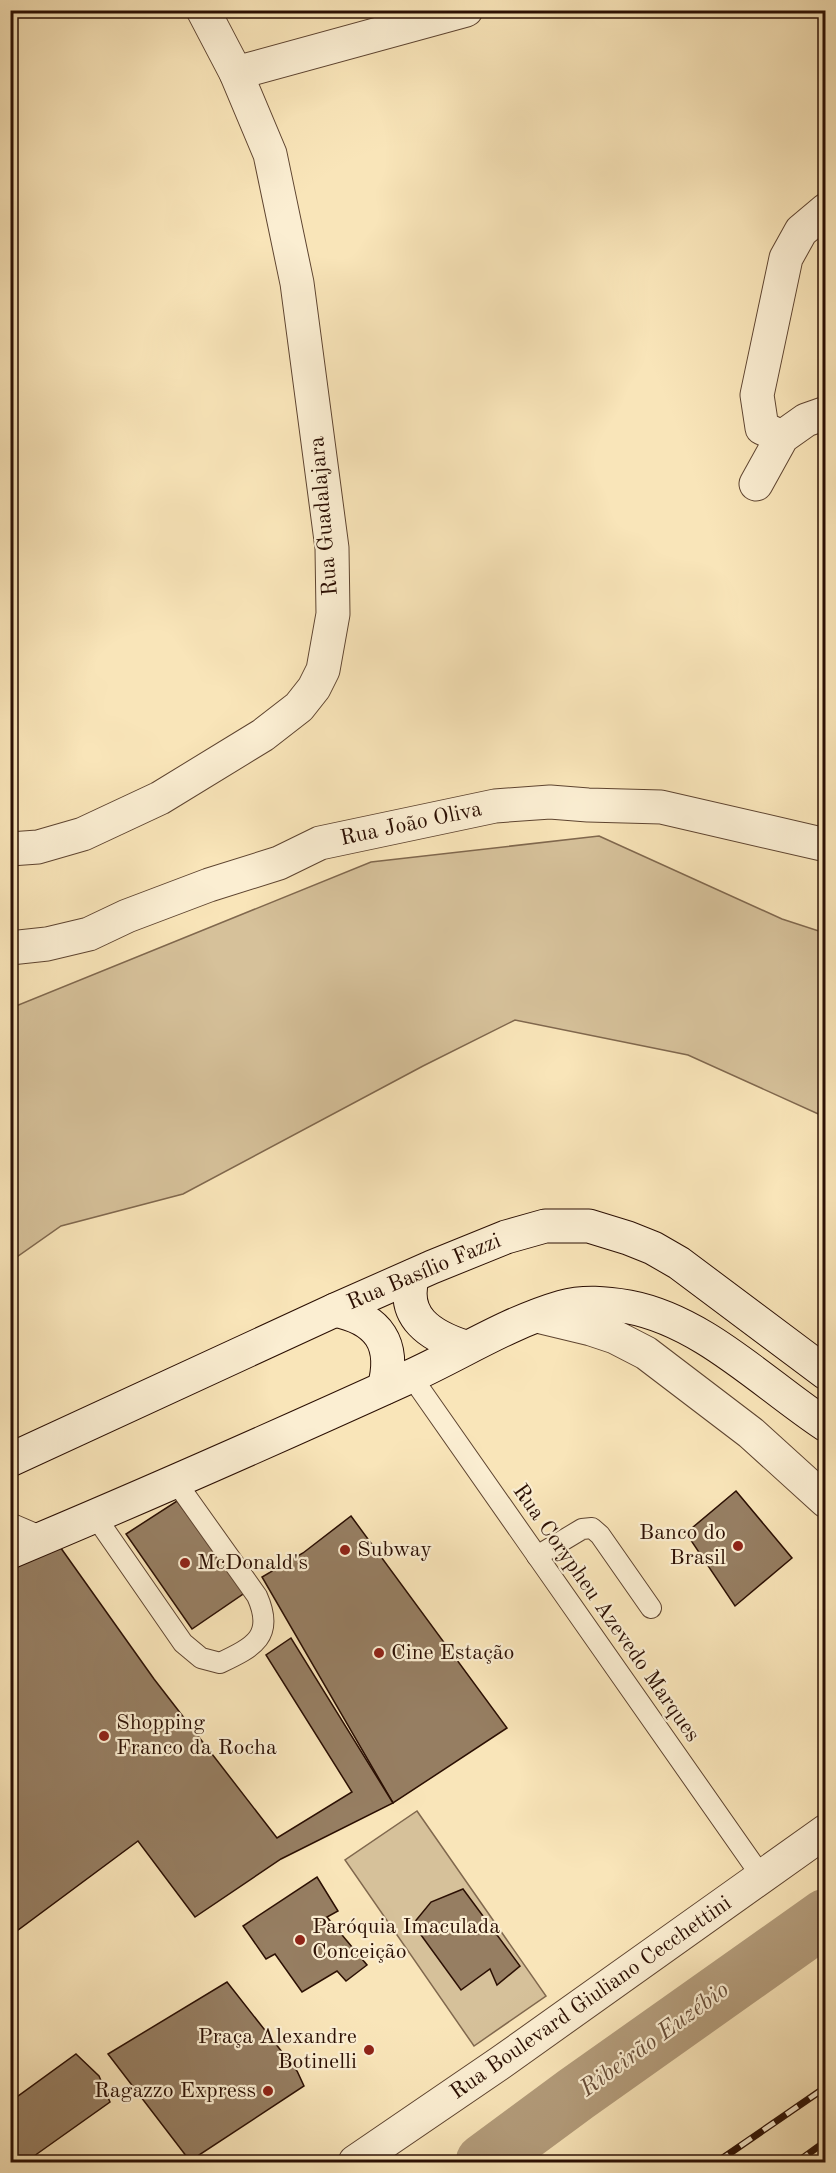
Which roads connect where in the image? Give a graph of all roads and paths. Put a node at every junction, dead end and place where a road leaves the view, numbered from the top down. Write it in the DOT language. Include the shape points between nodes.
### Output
graph roads {
  1 [pos="203,10"];
  2 [pos="466,10"];
  3 [pos="236,74"];
  4 [pos="825,210"];
  5 [pos="825,413"];
  6 [pos="782,437"];
  7 [pos="756,484"];
  8 [pos="825,845"];
  9 [pos="10,849"];
  10 [pos="10,948"];
  11 [pos="413,1276"];
  12 [pos="335,1310"];
  13 [pos="537,1316"];
  14 [pos="465,1347"];
  15 [pos="825,1373"];
  16 [pos="398,1382"];
  17 [pos="825,1425"];
  18 [pos="10,1460"];
  19 [pos="176,1482"];
  20 [pos="825,1501"];
  21 [pos="95,1516"];
  22 [pos="10,1523"];
  23 [pos="45,1538"];
  24 [pos="10,1552"];
  25 [pos="537,1556"];
  26 [pos="651,1608"];
  27 [pos="825,1831"];
  28 [pos="762,1877"];
  29 [pos="355,2163"];
  1 -- 3 [label="street, Rua Guadalajara"];
  2 -- 3 [label="street"];
  3 -- 9 [label="street, Rua Guadalajara" via="270,153 297,283 332,548 333,614 323,670 299,707 262,735 160,798 82,834 38,847"];
  4 -- 6 [label="street" via="801,231 786,258 757,395 762,428"];
  5 -- 6 [label="street" via="806,420"];
  6 -- 7 [label="street"];
  8 -- 10 [label="street, Rua João Oliva" via="661,807 550,802 495,806 320,843 279,863 209,885 88,934"];
  11 -- 12 [label="street, Rua Basílio Fazzi"];
  11 -- 14 [label="street" via="410,1303 420,1320 439,1336"];
  11 -- 15 [label="street, Rua Basílio Fazzi" via="506,1237 545,1226 589,1226 645,1245 679,1263"];
  12 -- 16 [label="street" via="365,1321 381,1336"];
  12 -- 18 [label="street, Rua Basílio Fazzi"];
  13 -- 14 [label="street"];
  13 -- 17 [label="street" via="581,1303 631,1308 663,1318 721,1347"];
  13 -- 20 [label="street" via="615,1337 646,1353 751,1433"];
  14 -- 16 [label="street"];
  16 -- 19 [label="street"];
  16 -- 25 [label="lane, Rua Corypheu Azevedo Marques"];
  19 -- 21 [label="street"];
  19 -- 21 [label="lane" via="263,1608 261,1637 220,1663 201,1658 183,1643"];
  21 -- 23 [label="street"];
  22 -- 23 [label="lane"];
  23 -- 24 [label="street"];
  25 -- 26 [label="lane" via="582,1529 592,1528"];
  25 -- 28 [label="lane, Rua Corypheu Azevedo Marques"];
  27 -- 28 [label="street, Rua Boulevard Giuliano Cecchettini"];
  28 -- 29 [label="street, Rua Boulevard Giuliano Cecchettini"];
}
